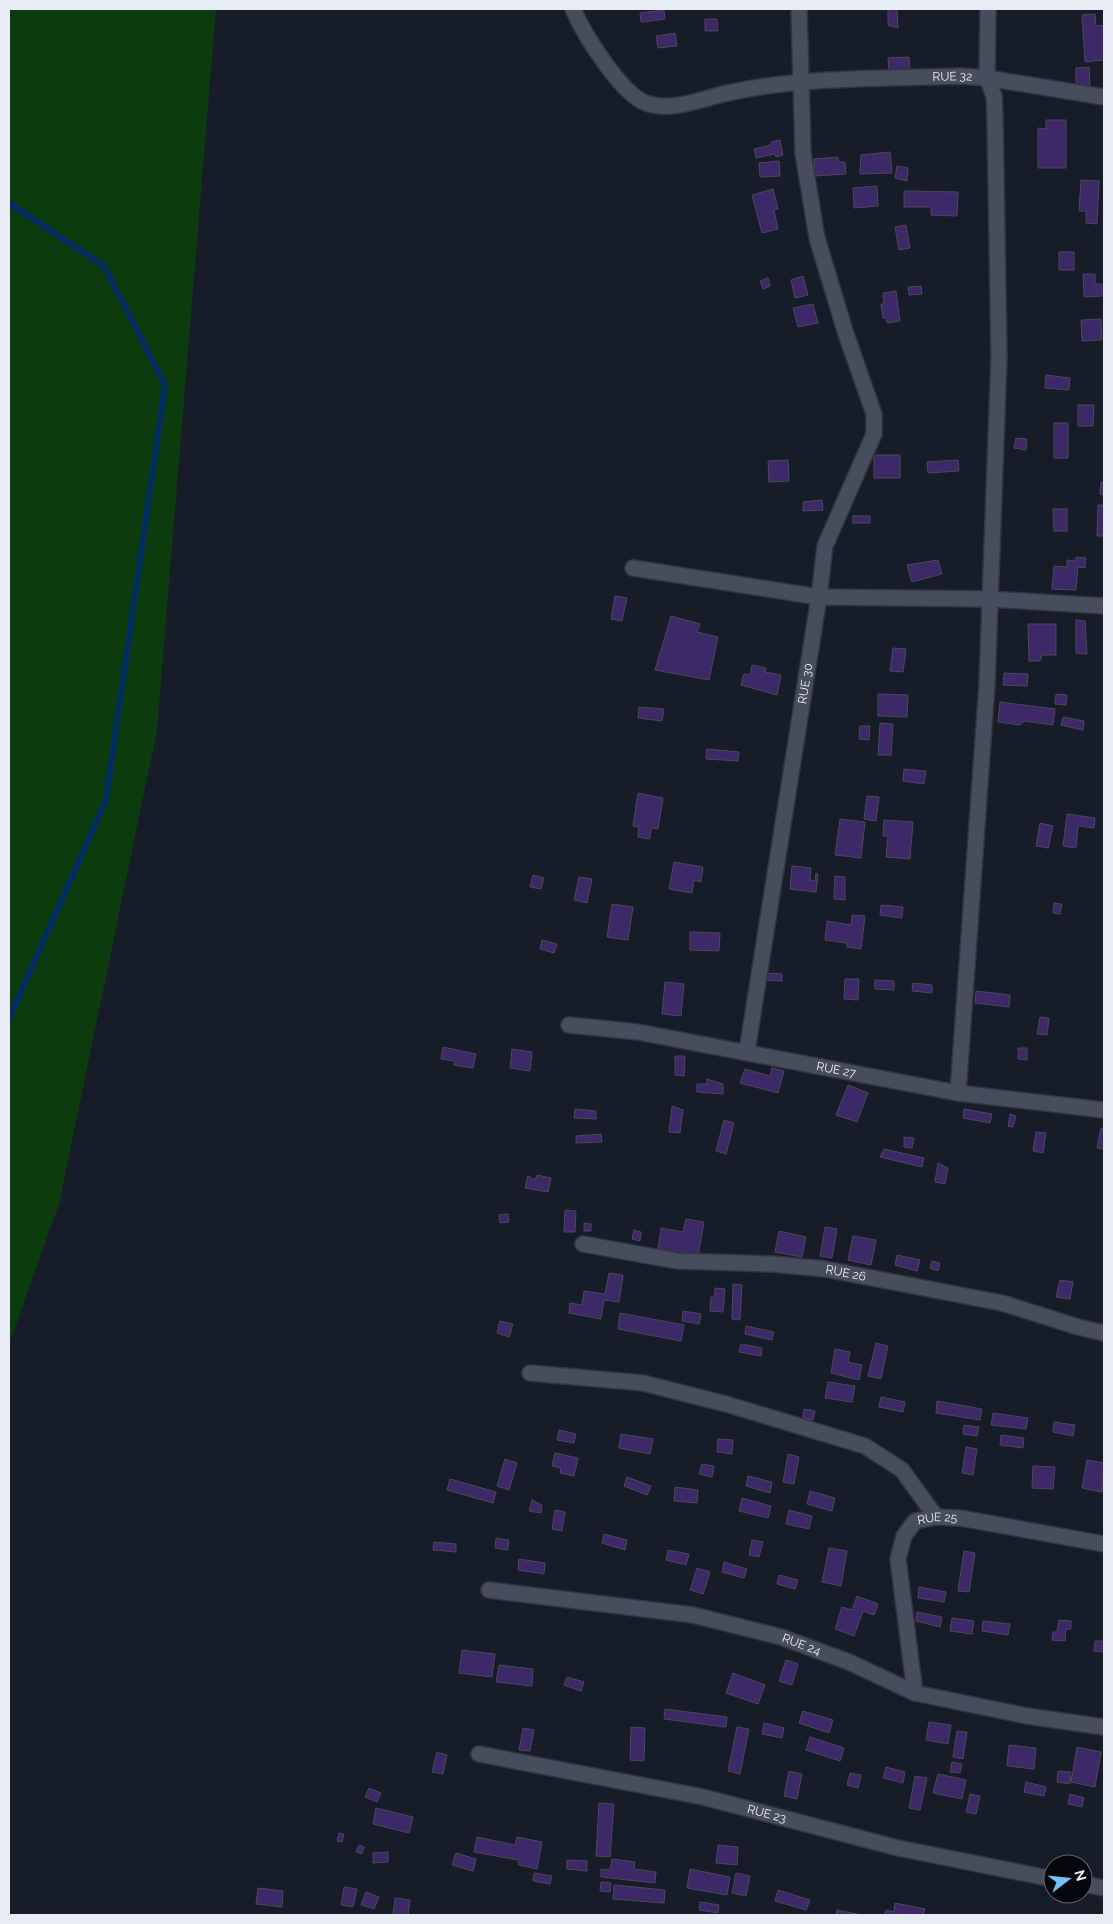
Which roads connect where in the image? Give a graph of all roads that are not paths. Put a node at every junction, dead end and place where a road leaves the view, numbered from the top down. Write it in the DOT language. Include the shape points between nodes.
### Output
graph roads {
  1 [pos="572,9"];
  2 [pos="799,9"];
  3 [pos="988,9"];
  4 [pos="987,78"];
  5 [pos="800,83"];
  6 [pos="1104,97"];
  7 [pos="633,568"];
  8 [pos="819,597"];
  9 [pos="990,599"];
  10 [pos="1104,606"];
  11 [pos="569,1025"];
  12 [pos="747,1051"];
  13 [pos="958,1092"];
  14 [pos="1104,1110"];
  15 [pos="583,1244"];
  16 [pos="1104,1333"];
  17 [pos="530,1373"];
  18 [pos="936,1516"];
  19 [pos="1104,1544"];
  20 [pos="489,1590"];
  21 [pos="915,1693"];
  22 [pos="1104,1727"];
  23 [pos="479,1754"];
  24 [pos="1043,1877"];
  1 -- 5 [label="street, RUE 32" via="581,29 628,91 659,108 739,90"];
  2 -- 5 [label="street, RUE 30"];
  3 -- 4 [label="street"];
  4 -- 5 [label="street, RUE 32" via="961,76"];
  4 -- 6 [label="street, RUE 32"];
  4 -- 9 [label="street" via="994,96 995,117 999,356"];
  5 -- 8 [label="street, RUE 30" via="803,153 817,238 874,414 874,434 825,546"];
  7 -- 8 [label="street"];
  8 -- 9 [label="street"];
  8 -- 12 [label="street, RUE 30"];
  9 -- 10 [label="street"];
  9 -- 13 [label="street"];
  11 -- 12 [label="street, RUE 27" via="638,1032"];
  12 -- 13 [label="street, RUE 27"];
  13 -- 14 [label="street, RUE 27"];
  15 -- 16 [label="street, RUE 26" via="677,1262 825,1269 1002,1303"];
  17 -- 18 [label="street" via="643,1383 865,1446 902,1470"];
  18 -- 19 [label="street, RUE 25"];
  18 -- 21 [label="street, RUE 25" via="915,1521 904,1536 898,1559"];
  20 -- 21 [label="street, RUE 24" via="693,1615 781,1637 849,1662"];
  21 -- 22 [label="street, RUE 24" via="1026,1716"];
  23 -- 24 [label="street, RUE 23" via="703,1797 898,1848"];
}
